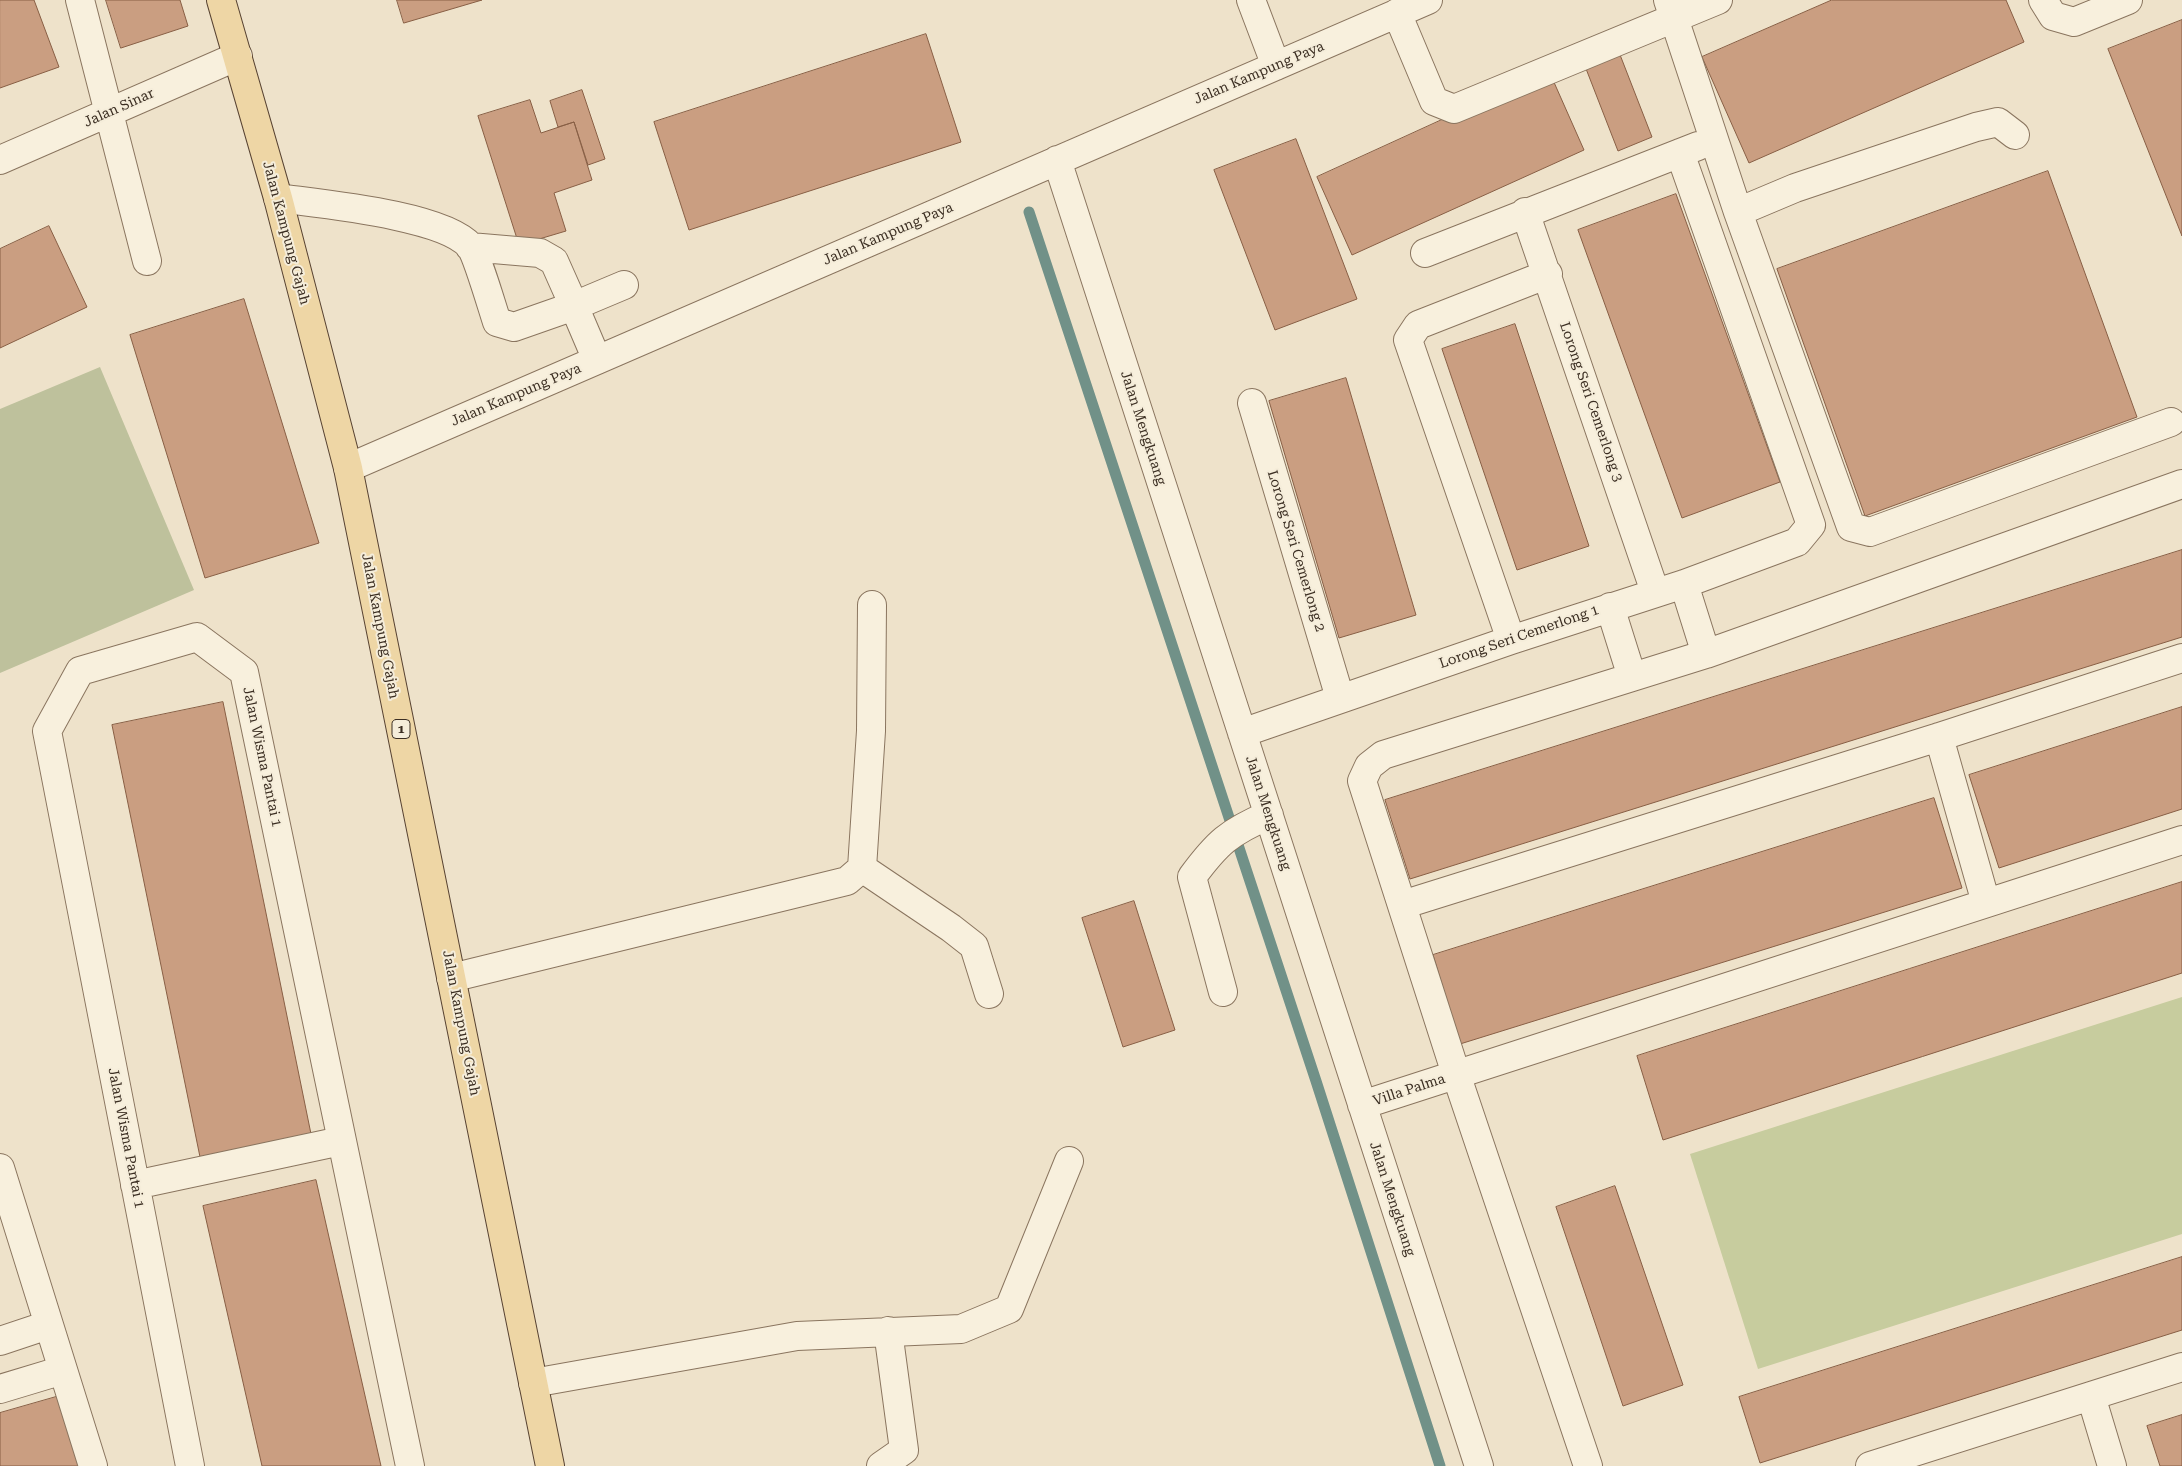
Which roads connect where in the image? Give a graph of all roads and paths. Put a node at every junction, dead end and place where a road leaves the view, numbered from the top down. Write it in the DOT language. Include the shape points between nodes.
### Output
graph roads {
  1 [pos="80,0"];
  2 [pos="221,0"];
  3 [pos="1251,0"];
  4 [pos="1428,0"];
  5 [pos="1718,0"];
  6 [pos="2128,0"];
  7 [pos="2048,8"];
  8 [pos="1672,10"];
  9 [pos="1397,13"];
  10 [pos="238,56"];
  11 [pos="1276,66"];
  12 [pos="108,113"];
  13 [pos="2015,135"];
  14 [pos="1716,139"];
  15 [pos="1680,153"];
  16 [pos="0,160"];
  17 [pos="1057,160"];
  18 [pos="278,198"];
  19 [pos="1525,212"];
  20 [pos="1738,212"];
  21 [pos="470,247"];
  22 [pos="1425,253"];
  23 [pos="147,261"];
  24 [pos="1548,274"];
  25 [pos="624,285"];
  26 [pos="574,306"];
  27 [pos="597,360"];
  28 [pos="1252,403"];
  29 [pos="2170,422"];
  30 [pos="348,468"];
  31 [pos="2182,484"];
  32 [pos="1684,584"];
  33 [pos="1656,592"];
  34 [pos="872,605"];
  35 [pos="1610,607"];
  36 [pos="1511,640"];
  37 [pos="1706,654"];
  38 [pos="2182,658"];
  39 [pos="1632,677"];
  40 [pos="1340,698"];
  41 [pos="1242,733"];
  42 [pos="1939,737"];
  43 [pos="1268,815"];
  44 [pos="2182,840"];
  45 [pos="862,868"];
  46 [pos="1986,903"];
  47 [pos="1402,905"];
  48 [pos="452,978"];
  49 [pos="1223,992"];
  50 [pos="989,994"];
  51 [pos="1456,1074"];
  52 [pos="1362,1105"];
  53 [pos="341,1141"];
  54 [pos="1068,1161"];
  55 [pos="0,1168"];
  56 [pos="135,1185"];
  57 [pos="48,1325"];
  58 [pos="888,1332"];
  59 [pos="0,1341"];
  60 [pos="2182,1366"];
  61 [pos="63,1370"];
  62 [pos="533,1383"];
  63 [pos="0,1389"];
  64 [pos="2091,1396"];
  65 [pos="93,1466"];
  66 [pos="190,1466"];
  67 [pos="410,1466"];
  68 [pos="550,1466"];
  69 [pos="881,1466"];
  70 [pos="1479,1466"];
  71 [pos="1588,1466"];
  72 [pos="1870,1466"];
  73 [pos="2112,1466"];
  1 -- 12 [label="street"];
  2 -- 10 [label="main road, Jalan Kampung Gajah / 1"];
  3 -- 11 [label="street"];
  4 -- 9 [label="street, Jalan Kampung Paya"];
  5 -- 8 [label="street"];
  6 -- 7 [label="street" via="2074,22"];
  8 -- 9 [label="street" via="1454,109 1434,101"];
  8 -- 14 [label="street"];
  9 -- 11 [label="street, Jalan Kampung Paya"];
  10 -- 12 [label="street, Jalan Sinar"];
  10 -- 18 [label="main road, Jalan Kampung Gajah / 1"];
  11 -- 17 [label="street, Jalan Kampung Paya"];
  12 -- 16 [label="street, Jalan Sinar"];
  12 -- 23 [label="street"];
  13 -- 20 [label="street" via="1998,122 1976,127 1795,188"];
  14 -- 15 [label="street"];
  14 -- 20 [label="street"];
  15 -- 19 [label="street"];
  15 -- 32 [label="street, Lorong Seri Cemerlong 1" via="1811,525 1797,542"];
  17 -- 27 [label="street, Jalan Kampung Paya"];
  17 -- 41 [label="street, Jalan Mengkuang"];
  18 -- 21 [label="street" via="397,215 454,234"];
  18 -- 30 [label="main road, Jalan Kampung Gajah / 1"];
  19 -- 22 [label="street"];
  19 -- 24 [label="street, Lorong Seri Cemerlong 3"];
  20 -- 29 [label="street" via="1851,527 1870,532"];
  21 -- 26 [label="street" via="540,253 554,261"];
  21 -- 26 [label="street" via="497,322 514,327"];
  24 -- 33 [label="street, Lorong Seri Cemerlong 3"];
  24 -- 36 [label="street" via="1418,325 1408,340"];
  25 -- 26 [label="street"];
  26 -- 27 [label="street"];
  27 -- 30 [label="street, Jalan Kampung Paya"];
  28 -- 40 [label="street, Lorong Seri Cemerlong 2"];
  30 -- 48 [label="main road, Jalan Kampung Gajah / 1"];
  31 -- 37 [label="street"];
  32 -- 33 [label="street, Lorong Seri Cemerlong 1"];
  32 -- 37 [label="street"];
  33 -- 35 [label="street, Lorong Seri Cemerlong 1"];
  34 -- 45 [label="street" via="871,731"];
  35 -- 36 [label="street, Lorong Seri Cemerlong 1"];
  35 -- 39 [label="street"];
  36 -- 40 [label="street, Lorong Seri Cemerlong 1"];
  37 -- 39 [label="street"];
  38 -- 42 [label="street"];
  39 -- 47 [label="street" via="1383,755 1369,766 1362,781"];
  40 -- 41 [label="street, Lorong Seri Cemerlong 1"];
  41 -- 43 [label="street, Jalan Mengkuang"];
  42 -- 46 [label="street"];
  42 -- 47 [label="street"];
  43 -- 49 [label="street" via="1229,836 1192,877"];
  43 -- 52 [label="street, Jalan Mengkuang"];
  44 -- 46 [label="street, Villa Palma"];
  45 -- 48 [label="street" via="847,881"];
  45 -- 50 [label="street" via="974,946"];
  46 -- 51 [label="street, Villa Palma"];
  47 -- 51 [label="street"];
  48 -- 62 [label="main road, Jalan Kampung Gajah / 1"];
  51 -- 52 [label="street, Villa Palma"];
  51 -- 71 [label="street"];
  52 -- 70 [label="street, Jalan Mengkuang"];
  53 -- 56 [label="street"];
  53 -- 56 [label="street, Jalan Wisma Pantai 1" via="244,672 196,637 80,671 47,731"];
  53 -- 67 [label="street, Jalan Wisma Pantai 1"];
  54 -- 58 [label="street" via="1009,1309 961,1329"];
  55 -- 57 [label="street"];
  56 -- 66 [label="street, Jalan Wisma Pantai 1"];
  57 -- 59 [label="street"];
  57 -- 61 [label="street"];
  58 -- 62 [label="street" via="797,1336"];
  58 -- 69 [label="street" via="904,1450"];
  60 -- 64 [label="street"];
  61 -- 63 [label="street"];
  61 -- 65 [label="street"];
  62 -- 68 [label="main road, Jalan Kampung Gajah / 1"];
  64 -- 72 [label="street"];
  64 -- 73 [label="street"];
}
